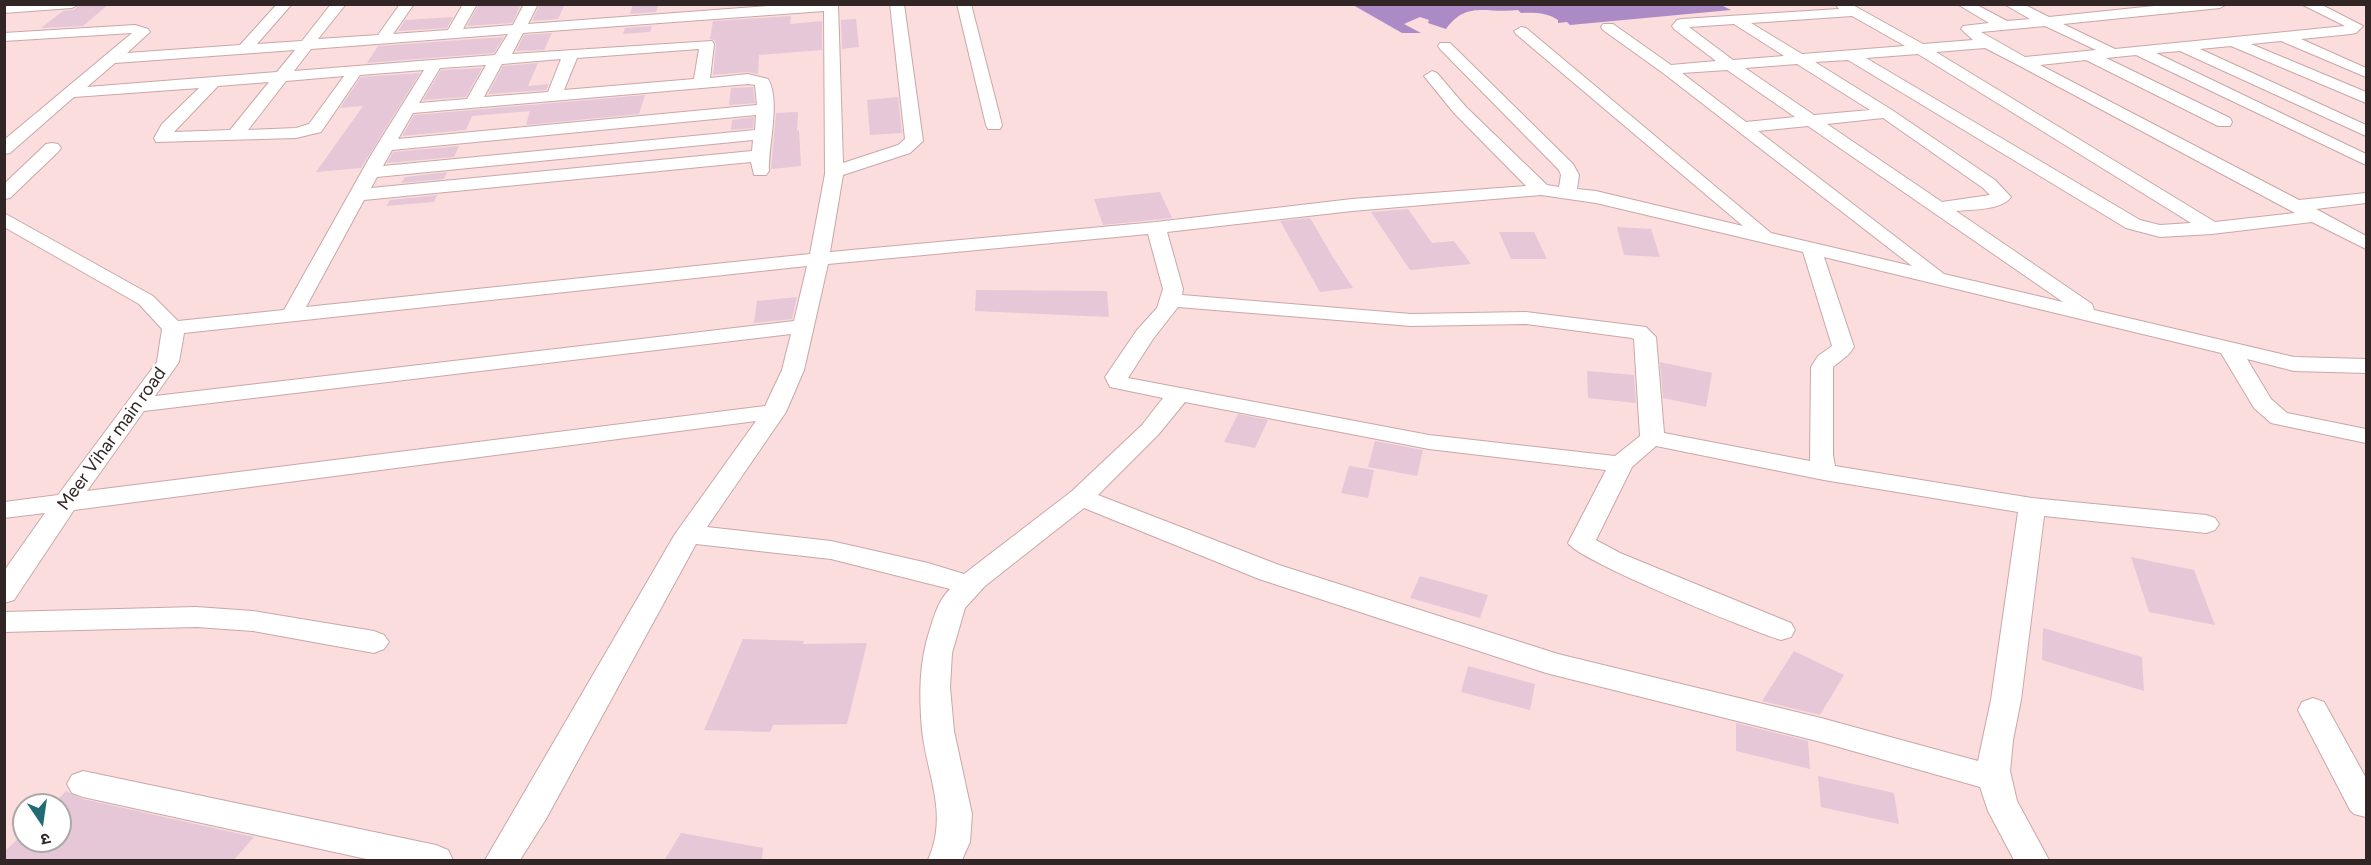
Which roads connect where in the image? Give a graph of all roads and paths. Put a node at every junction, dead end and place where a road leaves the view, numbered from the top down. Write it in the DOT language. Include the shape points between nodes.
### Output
graph roads {
  1 [pos="72,4"];
  2 [pos="285,4"];
  3 [pos="339,4"];
  4 [pos="407,4"];
  5 [pos="470,4"];
  6 [pos="531,4"];
  7 [pos="591,4"];
  8 [pos="897,4"];
  9 [pos="964,4"];
  10 [pos="1964,4"];
  11 [pos="2011,4"];
  12 [pos="2073,4"];
  13 [pos="2220,4"];
  14 [pos="2308,4"];
  15 [pos="831,5"];
  16 [pos="1848,8"];
  17 [pos="4,9"];
  18 [pos="709,9"];
  19 [pos="2098,15"];
  20 [pos="1737,20"];
  21 [pos="2043,20"];
  22 [pos="2002,24"];
  23 [pos="584,25"];
  24 [pos="1608,27"];
  25 [pos="518,30"];
  26 [pos="1521,31"];
  27 [pos="2340,31"];
  28 [pos="452,35"];
  29 [pos="4,37"];
  30 [pos="2282,37"];
  31 [pos="382,40"];
  32 [pos="2233,41"];
  33 [pos="2367,41"];
  34 [pos="1987,43"];
  35 [pos="707,44"];
  36 [pos="306,46"];
  37 [pos="1445,46"];
  38 [pos="2182,46"];
  39 [pos="637,48"];
  40 [pos="1921,49"];
  41 [pos="244,50"];
  42 [pos="2138,51"];
  43 [pos="572,53"];
  44 [pos="2113,53"];
  45 [pos="1849,54"];
  46 [pos="2089,56"];
  47 [pos="1800,58"];
  48 [pos="111,59"];
  49 [pos="500,59"];
  50 [pos="2023,62"];
  51 [pos="435,64"];
  52 [pos="1730,65"];
  53 [pos="356,70"];
  54 [pos="1668,70"];
  55 [pos="2367,72"];
  56 [pos="280,76"];
  57 [pos="1432,76"];
  58 [pos="214,81"];
  59 [pos="702,83"];
  60 [pos="624,90"];
  61 [pos="70,93"];
  62 [pos="554,97"];
  63 [pos="2367,98"];
  64 [pos="472,104"];
  65 [pos="764,109"];
  66 [pos="407,110"];
  67 [pos="1886,113"];
  68 [pos="1812,121"];
  69 [pos="2224,122"];
  70 [pos="994,124"];
  71 [pos="1743,127"];
  72 [pos="2367,131"];
  73 [pos="761,134"];
  74 [pos="234,136"];
  75 [pos="387,145"];
  76 [pos="52,148"];
  77 [pos="4,149"];
  78 [pos="2367,160"];
  79 [pos="371,172"];
  80 [pos="834,172"];
  81 [pos="1541,190"];
  82 [pos="1567,192"];
  83 [pos="4,194"];
  84 [pos="359,195"];
  85 [pos="2367,198"];
  86 [pos="2298,206"];
  87 [pos="1939,208"];
  88 [pos="2317,216"];
  89 [pos="4,219"];
  90 [pos="1156,228"];
  91 [pos="2212,228"];
  92 [pos="1766,237"];
  93 [pos="2367,243"];
  94 [pos="1811,248"];
  95 [pos="819,259"];
  96 [pos="1940,279"];
  97 [pos="1170,300"];
  98 [pos="291,316"];
  99 [pos="2097,316"];
  100 [pos="804,326"];
  101 [pos="173,328"];
  102 [pos="2230,349"];
  103 [pos="2367,366"];
  104 [pos="1179,394"];
  105 [pos="138,405"];
  106 [pos="774,412"];
  107 [pos="2367,436"];
  108 [pos="1652,438"];
  109 [pos="1621,465"];
  110 [pos="1824,472"];
  111 [pos="1081,497"];
  112 [pos="66,502"];
  113 [pos="2032,506"];
  114 [pos="4,510"];
  115 [pos="2206,524"];
  116 [pos="688,534"];
  117 [pos="969,585"];
  118 [pos="4,592"];
  119 [pos="4,622"];
  120 [pos="1781,630"];
  121 [pos="374,642"];
  122 [pos="2313,710"];
  123 [pos="1994,778"];
  124 [pos="83,784"];
  125 [pos="2367,804"];
  126 [pos="436,861"];
  127 [pos="502,861"];
  128 [pos="945,861"];
  129 [pos="2032,861"];
  1 -- 17 [label="street"];
  2 -- 41 [label="street"];
  3 -- 36 [label="street"];
  4 -- 31 [label="street"];
  5 -- 28 [label="street"];
  6 -- 25 [label="street"];
  7 -- 23 [label="street"];
  8 -- 80 [label="street" via="914,141 904,149"];
  9 -- 70 [label="street"];
  10 -- 22 [label="street"];
  11 -- 21 [label="street"];
  12 -- 19 [label="street"];
  13 -- 19 [label="street"];
  14 -- 27 [label="street" via="2356,26"];
  15 -- 18 [label="street"];
  15 -- 80 [label="street"];
  16 -- 20 [label="street"];
  16 -- 40 [label="street"];
  18 -- 23 [label="street"];
  18 -- 35 [label="street"];
  19 -- 21 [label="street"];
  20 -- 47 [label="street"];
  20 -- 52 [label="street" via="1679,26"];
  21 -- 22 [label="street"];
  21 -- 44 [label="street"];
  22 -- 34 [label="street" via="1968,29"];
  23 -- 25 [label="street"];
  24 -- 54 [label="street"];
  25 -- 28 [label="street"];
  25 -- 49 [label="street"];
  26 -- 92 [label="street"];
  27 -- 30 [label="street"];
  27 -- 33 [label="street"];
  28 -- 31 [label="street"];
  29 -- 48 [label="street" via="135,29 143,32"];
  30 -- 32 [label="street"];
  30 -- 55 [label="street"];
  31 -- 36 [label="street"];
  32 -- 38 [label="street"];
  32 -- 63 [label="street"];
  34 -- 40 [label="street"];
  34 -- 50 [label="street"];
  35 -- 39 [label="street"];
  35 -- 59 [label="street"];
  36 -- 41 [label="street"];
  36 -- 56 [label="street"];
  37 -- 82 [label="street" via="1567,168"];
  38 -- 42 [label="street"];
  38 -- 72 [label="street"];
  39 -- 43 [label="street"];
  39 -- 60 [label="street"];
  40 -- 45 [label="street"];
  40 -- 91 [label="street"];
  41 -- 48 [label="street"];
  42 -- 44 [label="street"];
  42 -- 78 [label="street"];
  43 -- 49 [label="street"];
  43 -- 62 [label="street"];
  44 -- 46 [label="street"];
  45 -- 47 [label="street"];
  45 -- 91 [label="street" via="2133,224 2160,231"];
  46 -- 50 [label="street"];
  46 -- 69 [label="street"];
  47 -- 52 [label="street"];
  47 -- 67 [label="street"];
  48 -- 61 [label="street"];
  49 -- 51 [label="street"];
  49 -- 64 [label="street"];
  50 -- 86 [label="street"];
  51 -- 53 [label="street"];
  51 -- 66 [label="street"];
  52 -- 54 [label="street"];
  52 -- 68 [label="street"];
  53 -- 56 [label="street"];
  53 -- 74 [label="street" via="315,128 296,133"];
  54 -- 71 [label="street"];
  56 -- 58 [label="street"];
  56 -- 74 [label="street"];
  57 -- 81 [label="street" via="1460,111"];
  58 -- 61 [label="street"];
  58 -- 74 [label="street" via="162,138"];
  59 -- 60 [label="street"];
  59 -- 65 [label="street" via="759,80 764,90"];
  60 -- 62 [label="street"];
  61 -- 77 [label="street"];
  62 -- 64 [label="street"];
  64 -- 66 [label="street"];
  65 -- 73 [label="street"];
  65 -- 75 [label="street"];
  66 -- 75 [label="street"];
  67 -- 68 [label="street"];
  67 -- 87 [label="street" via="2002,197"];
  68 -- 71 [label="street"];
  68 -- 87 [label="street"];
  71 -- 96 [label="street"];
  73 -- 79 [label="street"];
  73 -- 84 [label="street" via="759,164"];
  75 -- 79 [label="street"];
  76 -- 83 [label="street"];
  79 -- 84 [label="street"];
  80 -- 95 [label="street"];
  81 -- 82 [label="street"];
  81 -- 90 [label="street" via="1352,205"];
  82 -- 92 [label="street"];
  84 -- 98 [label="street"];
  85 -- 86 [label="street"];
  86 -- 88 [label="street"];
  87 -- 99 [label="street"];
  88 -- 91 [label="street"];
  88 -- 93 [label="street"];
  89 -- 101 [label="street" via="146,300"];
  90 -- 95 [label="street"];
  90 -- 97 [label="street" via="1173,289"];
  92 -- 94 [label="street"];
  94 -- 96 [label="street"];
  94 -- 110 [label="street" via="1843,347 1826,359 1822,367"];
  95 -- 98 [label="street"];
  95 -- 100 [label="street"];
  96 -- 99 [label="street"];
  97 -- 104 [label="street" via="1167,310 1116,378 1124,384"];
  97 -- 108 [label="street" via="1412,320 1526,318 1638,332 1645,337"];
  98 -- 101 [label="street"];
  99 -- 102 [label="street"];
  100 -- 105 [label="street"];
  100 -- 106 [label="street" via="794,370"];
  101 -- 105 [label="street, Meer Vihar main road" via="168,362"];
  102 -- 103 [label="street" via="2294,364"];
  102 -- 107 [label="street" via="2262,403 2279,418"];
  104 -- 109 [label="street" via="1429,442"];
  104 -- 111 [label="street" via="1149,430"];
  105 -- 112 [label="street, Meer Vihar main road"];
  106 -- 112 [label="street"];
  106 -- 116 [label="street"];
  108 -- 109 [label="street"];
  108 -- 110 [label="street"];
  109 -- 120 [label="street" via="1581,543 1610,559"];
  110 -- 113 [label="street"];
  111 -- 117 [label="street"];
  111 -- 123 [label="street" via="1269,572 1556,665 1821,730"];
  112 -- 114 [label="street"];
  112 -- 118 [label="street, Meer Vihar main road"];
  113 -- 115 [label="street"];
  113 -- 123 [label="street"];
  116 -- 117 [label="street" via="831,550"];
  116 -- 127 [label="street"];
  117 -- 128 [label="street" via="952,604 937,653 938,731 955,814 953,842"];
  119 -- 121 [label="street" via="196,617 253,621"];
  122 -- 125 [label="street"];
  123 -- 129 [label="street" via="2004,808"];
  124 -- 126 [label="street"];
}
